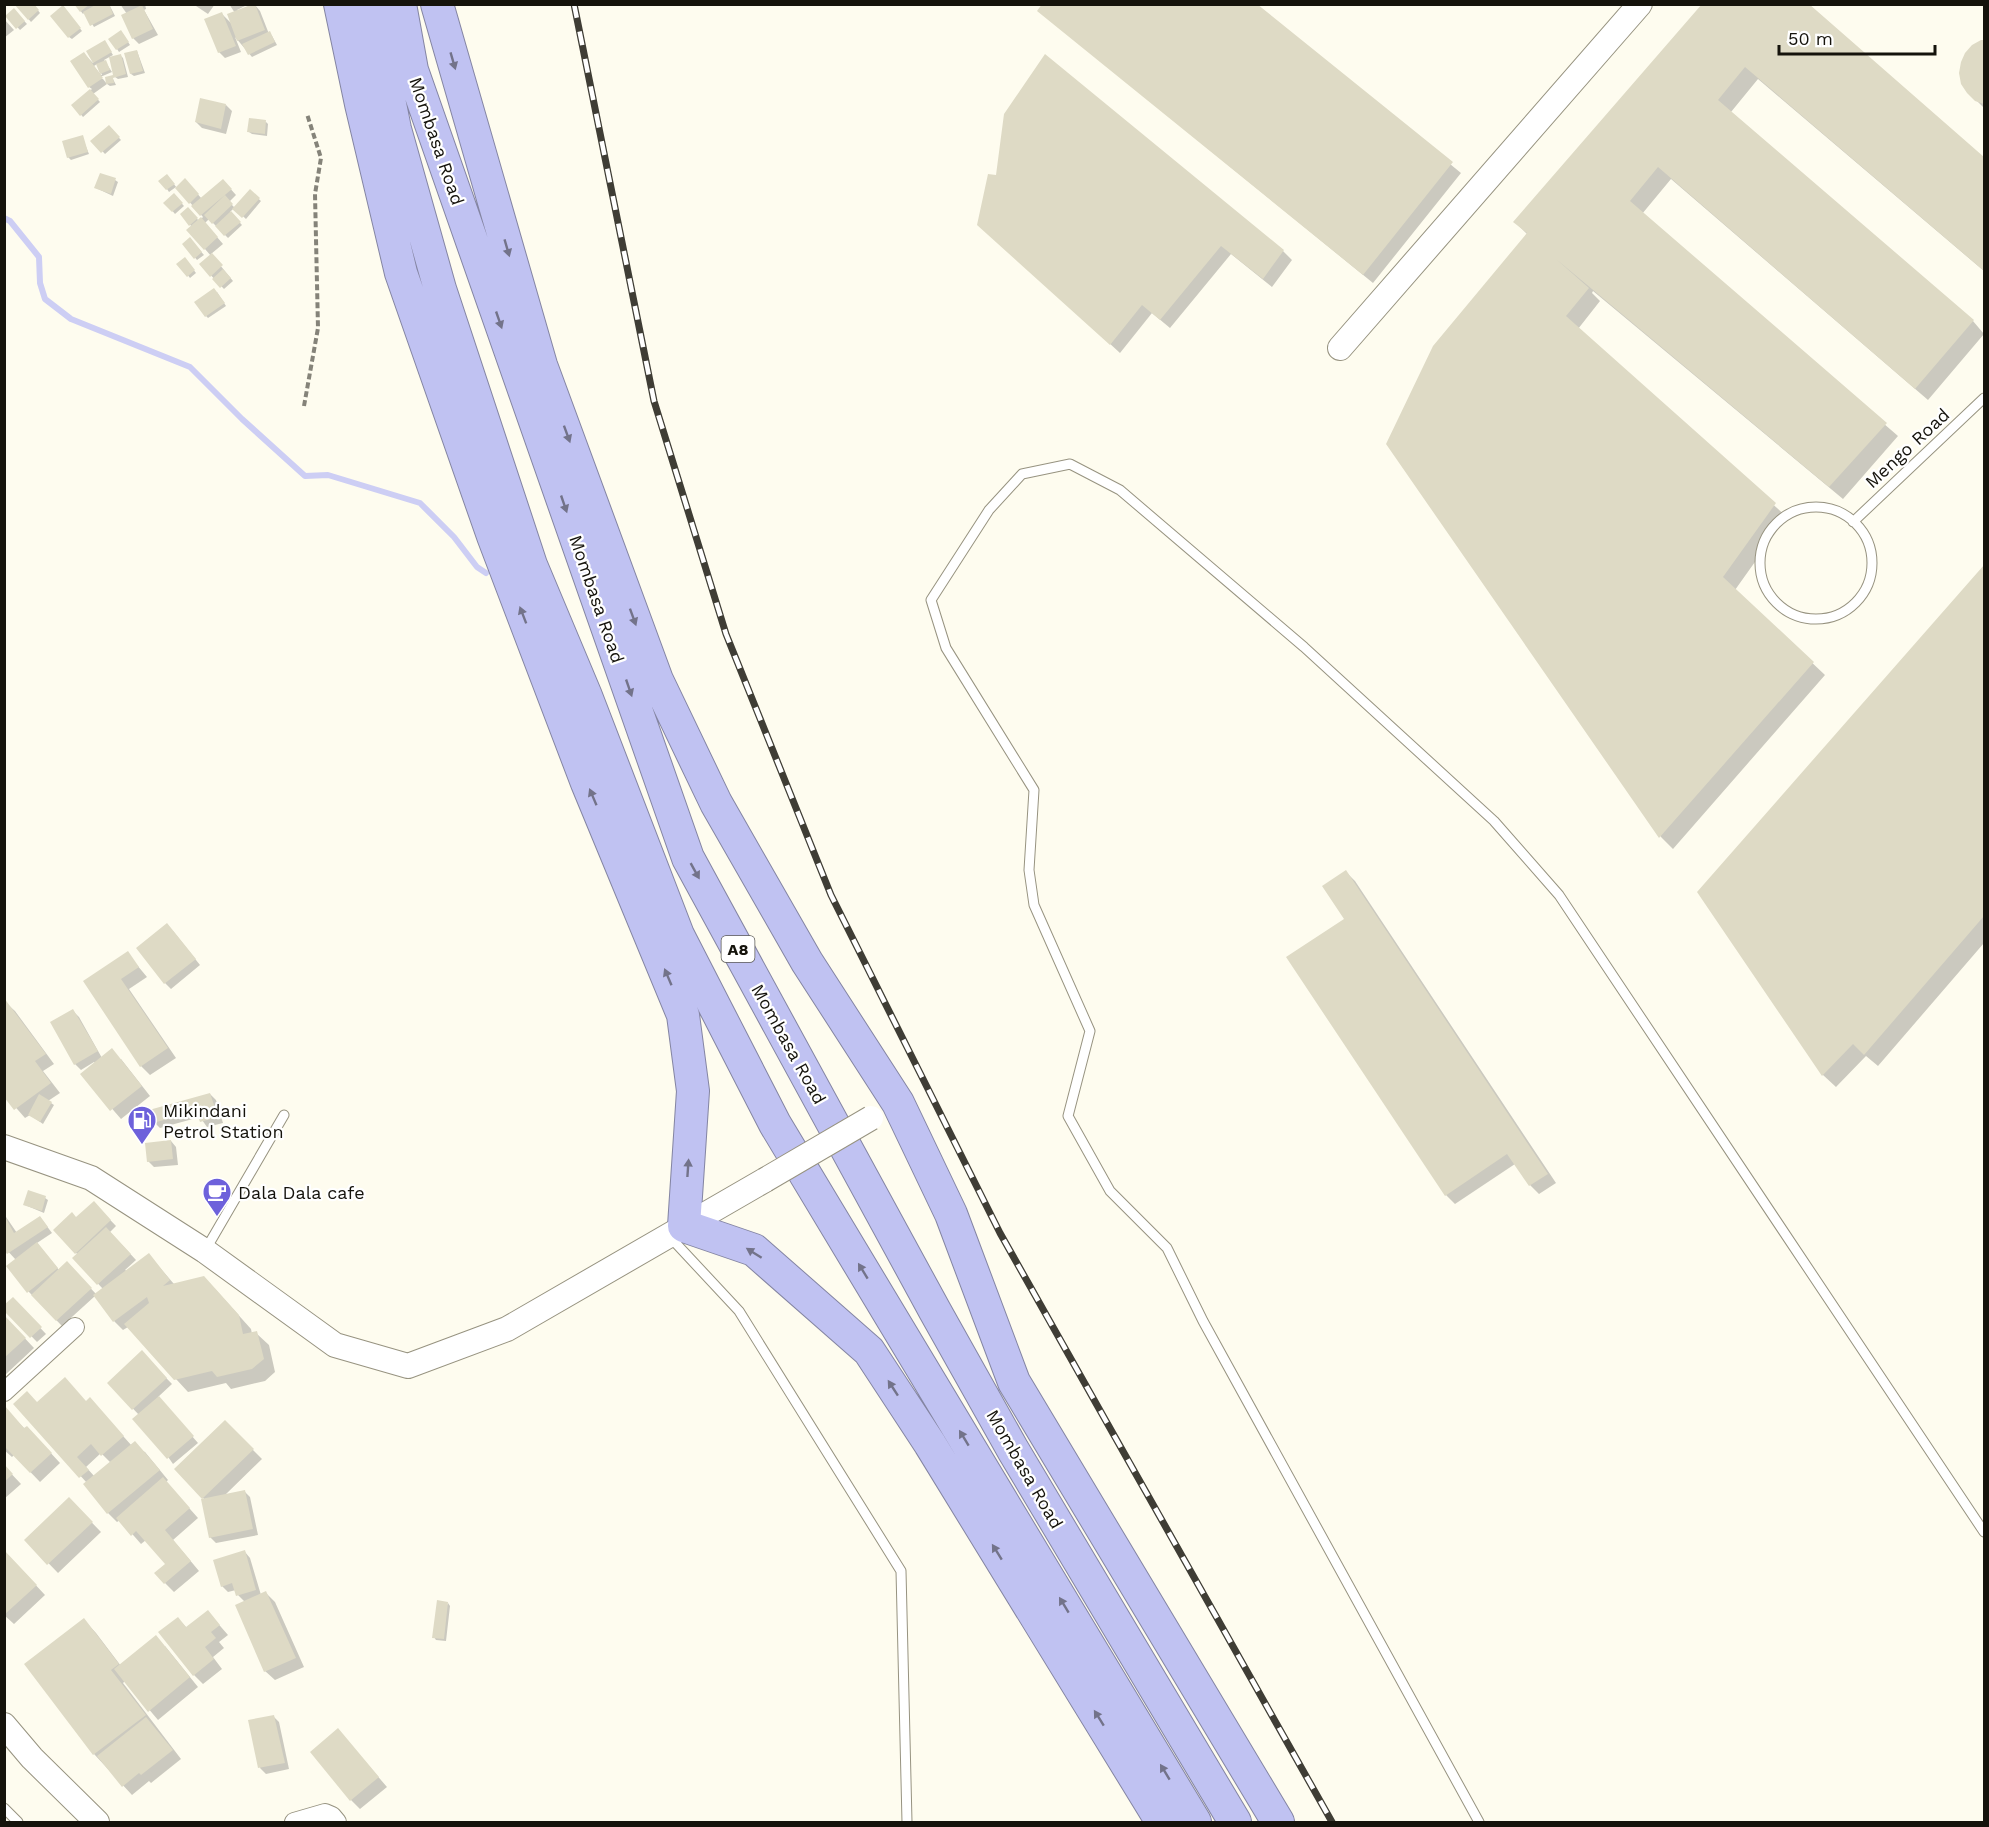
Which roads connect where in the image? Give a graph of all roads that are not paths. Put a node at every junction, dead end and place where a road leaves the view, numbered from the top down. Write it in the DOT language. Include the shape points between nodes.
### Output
graph roads {
  1 [pos="340,4"];
  2 [pos="369,4"];
  3 [pos="400,4"];
  4 [pos="437,4"];
  5 [pos="1640,4"];
  6 [pos="1340,348"];
  7 [pos="1984,398"];
  8 [pos="1853,522"];
  9 [pos="897,1103"];
  10 [pos="284,1115"];
  11 [pos="4,1147"];
  12 [pos="676,1231"];
  13 [pos="205,1251"];
  14 [pos="75,1327"];
  15 [pos="4,1392"];
  16 [pos="1984,1532"];
  17 [pos="4,1725"];
  18 [pos="4,1808"];
  19 [pos="18,1822"];
  20 [pos="97,1822"];
  21 [pos="294,1822"];
  22 [pos="337,1822"];
  23 [pos="908,1822"];
  24 [pos="1162,1822"];
  25 [pos="1195,1822"];
  26 [pos="1235,1822"];
  27 [pos="1278,1822"];
  28 [pos="1479,1822"];
  12 -- 1 [label="highway, one-way" via="693,1091 683,1015 587,783 493,536 401,273"];
  25 -- 2 [label="highway, Mombasa Road / A8, one-way" via="775,1124 678,935 531,565 437,277 395,129"];
  3 -- 26 [label="highway, Mombasa Road / A8, one-way" via="412,70 688,858 1002,1430"];
  4 -- 9 [label="highway, one-way" via="541,365 657,680 716,803 807,962"];
  5 -- 6 [label="street"];
  7 -- 8 [label="lane, Mengo Road"];
  8 -- 8 [label="lane" via="1865,537 1871,556 1869,581 1860,598 1846,611 1810,620 1791,614 1776,603 1761,579 1760,559 1764,540 1775,524 1803,509 1823,508"];
  9 -- 12 [label="street, bridge"];
  9 -- 27 [label="highway" via="951,1214 1014,1382"];
  10 -- 13 [label="lane"];
  11 -- 13 [label="street" via="91,1178"];
  12 -- 13 [label="street" via="507,1329 408,1366 335,1345"];
  12 -- 23 [label="lane" via="739,1311 901,1571"];
  24 -- 12 [label="highway, one-way" via="930,1444 868,1351 754,1250"];
  14 -- 15 [label="street"];
  16 -- 28 [label="lane" via="1558,895 1494,821 1304,647 1120,490 1070,464 1022,474 988,510 931,600 946,648 1034,790 1029,870 1034,905 1090,1031 1068,1116 1110,1191 1167,1248 1203,1321"];
  17 -- 20 [label="street"];
  18 -- 19 [label="lane"];
  21 -- 22 [label="street" via="325,1813"];
}
